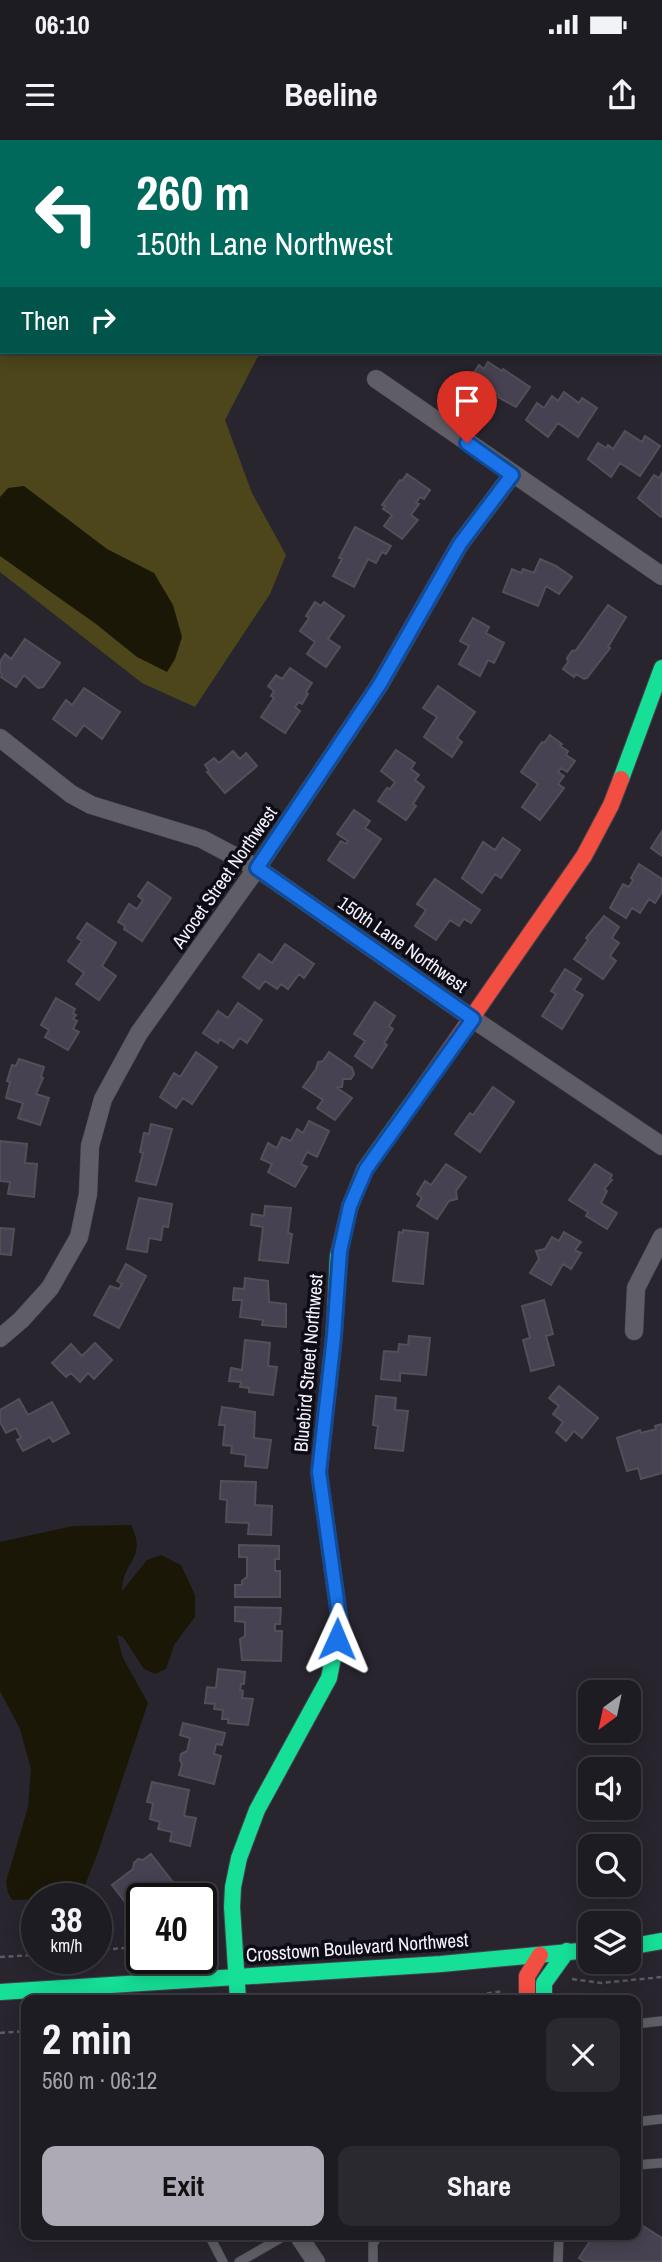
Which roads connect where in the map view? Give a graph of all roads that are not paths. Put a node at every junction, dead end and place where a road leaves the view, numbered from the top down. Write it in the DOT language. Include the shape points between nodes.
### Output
graph roads {
  1 [pos="376,379"];
  2 [pos="512,475"];
  3 [pos="662,576"];
  4 [pos="662,668"];
  5 [pos="0,738"];
  6 [pos="257,868"];
  7 [pos="473,1019"];
  8 [pos="662,1146"];
  9 [pos="662,1237"];
  10 [pos="634,1332"];
  11 [pos="0,1338"];
  12 [pos="662,1941"];
  13 [pos="641,1945"];
  14 [pos="645,1945"];
  15 [pos="662,1948"];
  16 [pos="567,1951"];
  17 [pos="578,1951"];
  18 [pos="540,1955"];
  19 [pos="236,1976"];
  20 [pos="0,1992"];
  21 [pos="237,1995"];
  22 [pos="526,1995"];
  23 [pos="544,1995"];
  24 [pos="662,2021"];
  25 [pos="641,2023"];
  26 [pos="662,2119"];
  27 [pos="641,2121"];
  28 [pos="662,2163"];
  29 [pos="641,2165"];
  30 [pos="212,2240"];
  31 [pos="277,2240"];
  32 [pos="302,2240"];
  33 [pos="375,2240"];
  34 [pos="559,2240"];
  35 [pos="223,2262"];
  36 [pos="239,2262"];
  37 [pos="316,2262"];
  38 [pos="373,2262"];
  39 [pos="558,2262"];
  1 -- 2 [label="street"];
  2 -- 3 [label="street"];
  2 -- 6 [label="street, Avocet Street Northwest" via="460,544 380,684"];
  4 -- 7 [label="street, Bluebird Street Northwest" via="611,805 584,856"];
  5 -- 6 [label="street, 150th Lane Northwest" via="91,805 202,839"];
  6 -- 7 [label="street, 150th Lane Northwest"];
  6 -- 11 [label="street, Avocet Street Northwest" via="139,1033 103,1100 90,1146 88,1194 79,1237 50,1288"];
  7 -- 8 [label="street, 150th Lane Northwest"];
  7 -- 19 [label="street, Bluebird Street Northwest" via="366,1169 350,1206 338,1256 319,1472 340,1623 329,1678 257,1810 242,1850 233,1895"];
  9 -- 10 [label="street" via="636,1288"];
  12 -- 14 [label="street"];
  13 -- 14 [label="street"];
  14 -- 15 [label="street"];
  16 -- 17 [label="street, Crosstown Boulevard Northwest"];
  16 -- 18 [label="street, Crosstown Boulevard Northwest"];
  16 -- 23 [label="street" via="544,1983"];
  18 -- 19 [label="street, Crosstown Boulevard Northwest"];
  18 -- 22 [label="street" via="526,1975"];
  19 -- 20 [label="street, Crosstown Boulevard Northwest"];
  19 -- 21 [label="street, Bluebird Street Northwest"];
  24 -- 25 [label="lane"];
  26 -- 27 [label="lane"];
  28 -- 29 [label="lane"];
  30 -- 35 [label="lane"];
  31 -- 36 [label="lane"];
  32 -- 37 [label="street"];
  33 -- 38 [label="lane"];
  34 -- 39 [label="lane"];
}
